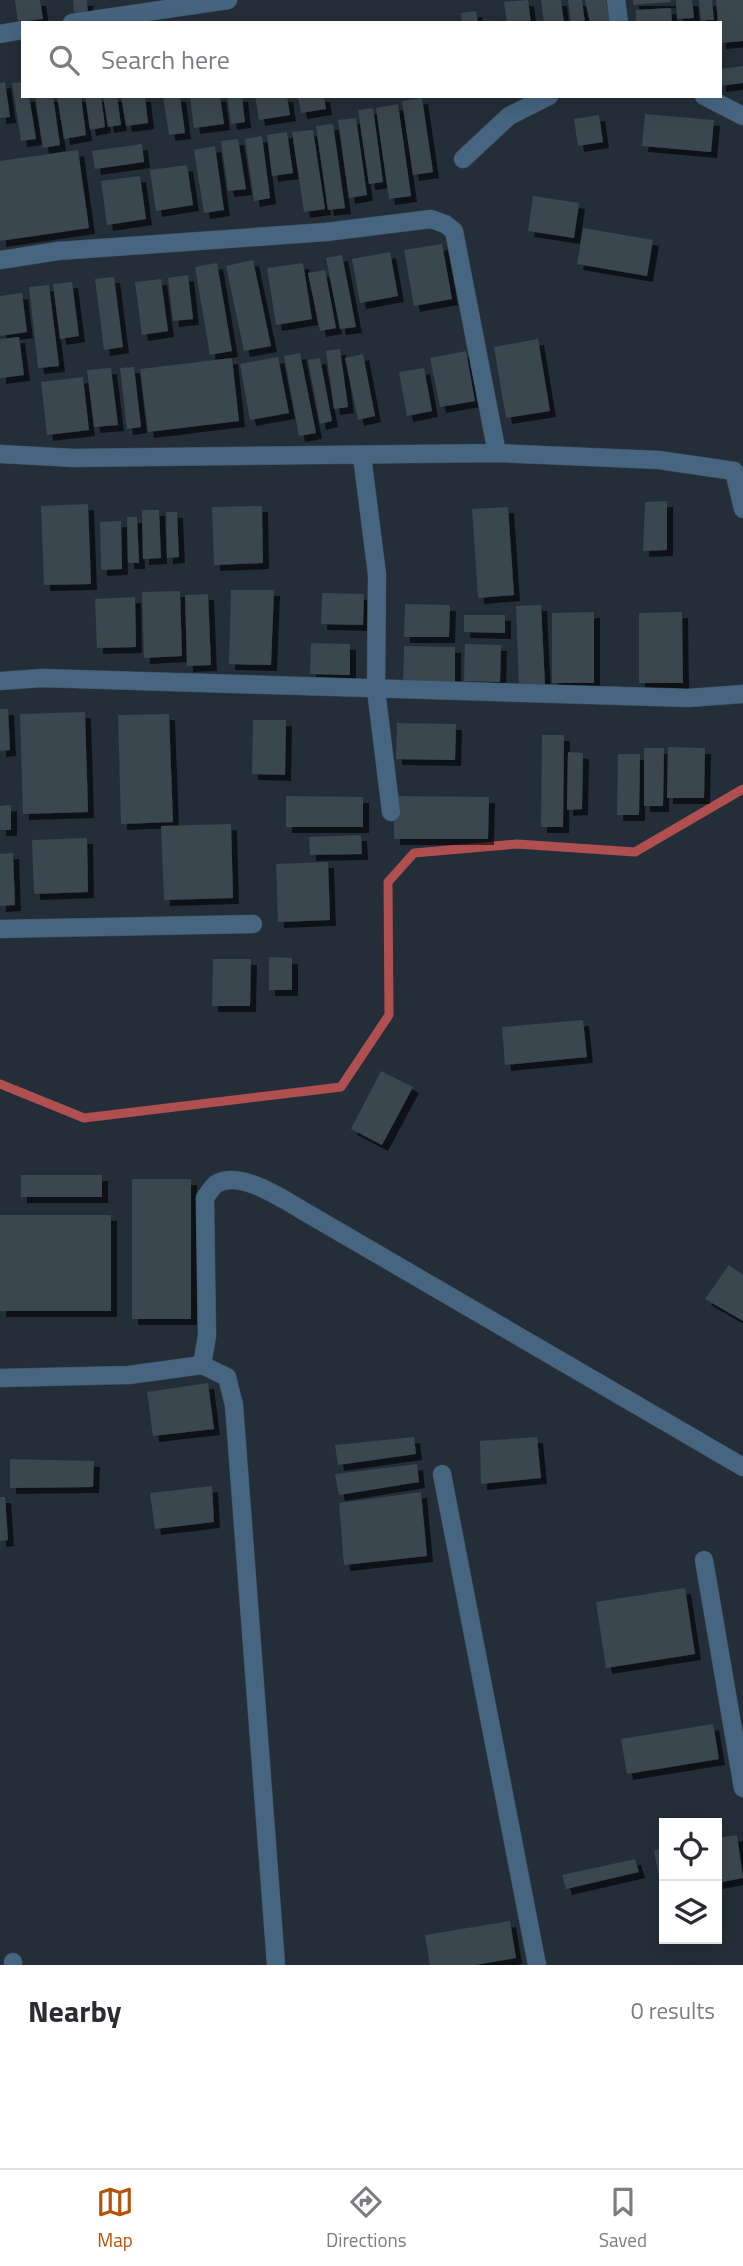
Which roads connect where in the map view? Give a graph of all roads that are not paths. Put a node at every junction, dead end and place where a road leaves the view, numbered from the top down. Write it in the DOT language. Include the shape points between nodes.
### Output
graph roads {
  1 [pos="228,0"];
  2 [pos="616,0"];
  3 [pos="86,21"];
  4 [pos="619,21"];
  5 [pos="2,28"];
  6 [pos="21,30"];
  7 [pos="545,98"];
  8 [pos="708,98"];
  9 [pos="743,116"];
  10 [pos="463,159"];
  11 [pos="0,260"];
  12 [pos="497,453"];
  13 [pos="0,454"];
  14 [pos="362,456"];
  15 [pos="739,470"];
  16 [pos="743,509"];
  17 [pos="0,681"];
  18 [pos="376,690"];
  19 [pos="743,694"];
  20 [pos="391,811"];
  21 [pos="253,924"];
  22 [pos="0,929"];
  23 [pos="202,1364"];
  24 [pos="0,1378"];
  25 [pos="743,1467"];
  26 [pos="442,1474"];
  27 [pos="704,1560"];
  28 [pos="743,1788"];
  29 [pos="276,1965"];
  30 [pos="537,1965"];
  1 -- 3 [label="street"];
  2 -- 4 [label="street"];
  5 -- 6 [label="street"];
  7 -- 10 [label="street" via="509,116"];
  8 -- 9 [label="street"];
  11 -- 12 [label="street" via="431,219 445,224 454,231"];
  12 -- 14 [label="street"];
  12 -- 15 [label="street" via="659,460"];
  13 -- 14 [label="street" via="75,458"];
  14 -- 18 [label="street" via="377,574"];
  15 -- 16 [label="street"];
  17 -- 18 [label="street" via="42,678"];
  18 -- 19 [label="street" via="688,698"];
  18 -- 20 [label="street"];
  21 -- 22 [label="street"];
  23 -- 24 [label="street" via="129,1375"];
  23 -- 25 [label="street" via="207,1336 205,1198 215,1185 234,1180 265,1189"];
  23 -- 29 [label="street" via="227,1377 234,1405"];
  26 -- 30 [label="street"];
  27 -- 28 [label="street"];
}
